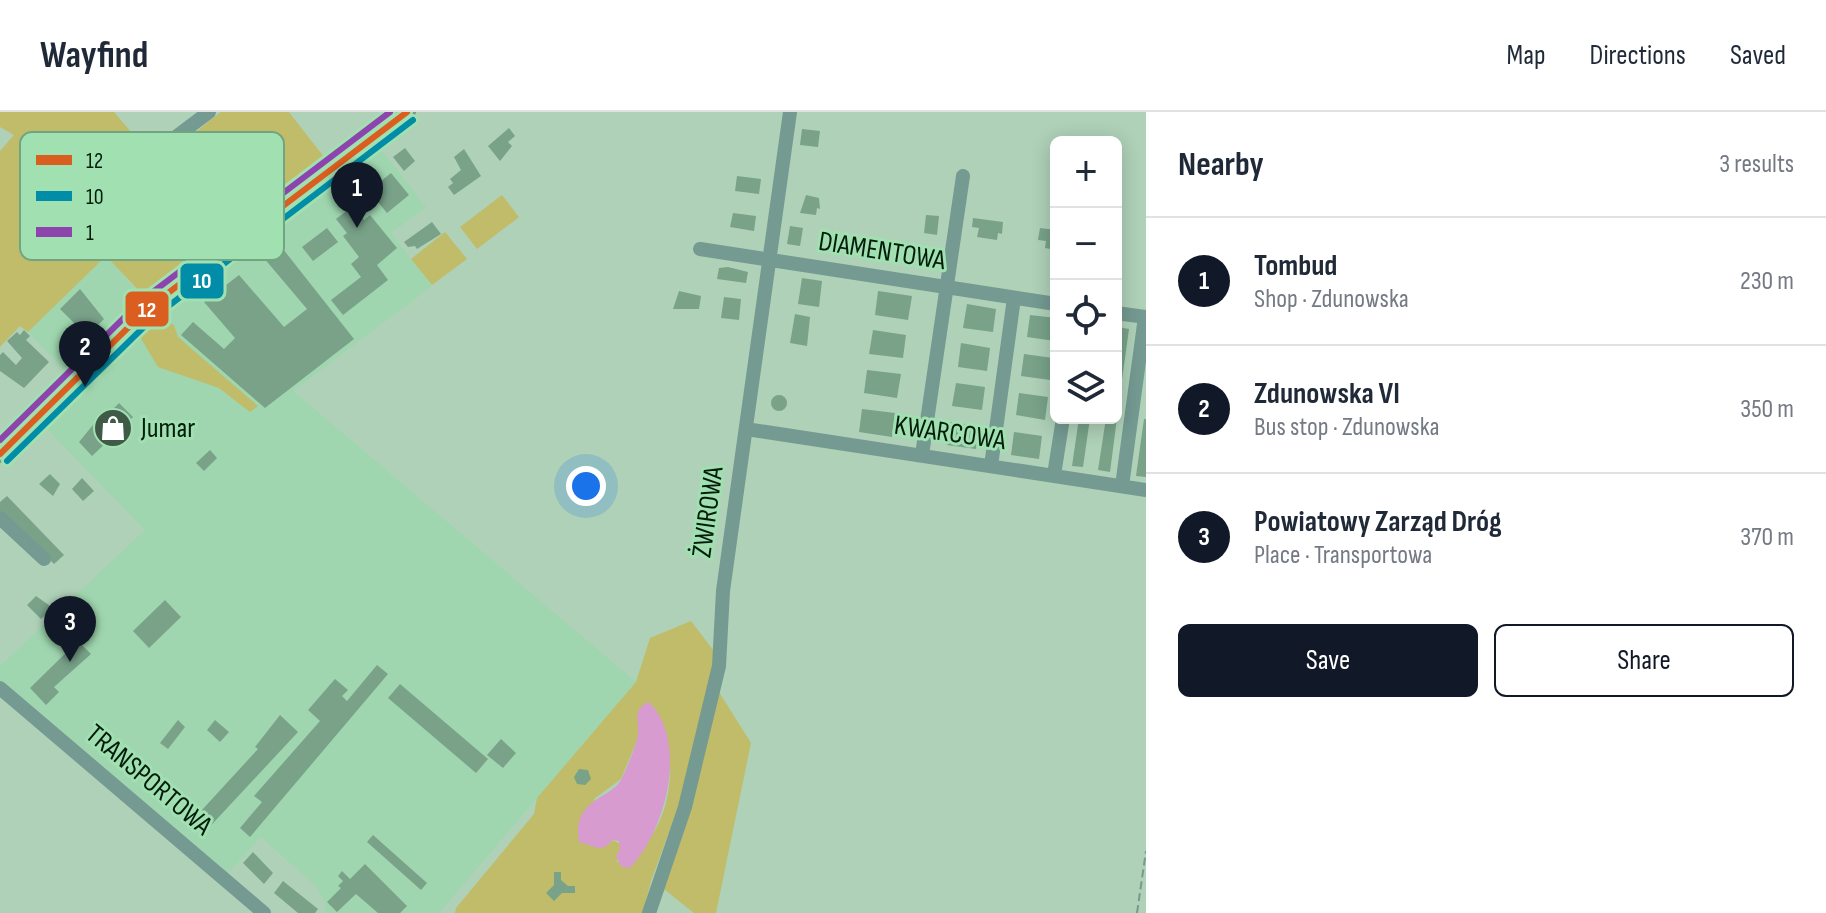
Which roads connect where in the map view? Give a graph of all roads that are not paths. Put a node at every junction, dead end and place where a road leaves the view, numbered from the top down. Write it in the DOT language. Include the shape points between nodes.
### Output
graph roads {
  1 [pos="209,112"];
  2 [pos="407,112"];
  3 [pos="790,112"];
  4 [pos="182,132"];
  5 [pos="963,176"];
  6 [pos="284,205"];
  7 [pos="700,249"];
  8 [pos="211,260"];
  9 [pos="769,260"];
  10 [pos="946,287"];
  11 [pos="1014,298"];
  12 [pos="1050,303"];
  13 [pos="1122,314"];
  14 [pos="1145,317"];
  15 [pos="1062,424"];
  16 [pos="746,429"];
  17 [pos="0,454"];
  18 [pos="922,455"];
  19 [pos="991,466"];
  20 [pos="1054,475"];
  21 [pos="1122,486"];
  22 [pos="1146,490"];
  23 [pos="0,518"];
  24 [pos="44,559"];
  25 [pos="0,688"];
  26 [pos="264,913"];
  27 [pos="649,913"];
  1 -- 4 [label="street"];
  2 -- 6 [label="main road"];
  3 -- 9 [label="street, ŻWIROWA"];
  5 -- 10 [label="street"];
  7 -- 9 [label="street, DIAMENTOWA"];
  8 -- 17 [label="main road" via="118,335"];
  9 -- 10 [label="street, DIAMENTOWA"];
  9 -- 16 [label="street, ŻWIROWA"];
  10 -- 11 [label="street, DIAMENTOWA"];
  10 -- 18 [label="street"];
  11 -- 12 [label="street, DIAMENTOWA"];
  11 -- 19 [label="street"];
  13 -- 14 [label="street"];
  14 -- 21 [label="street"];
  15 -- 20 [label="street"];
  16 -- 18 [label="street, KWARCOWA"];
  16 -- 27 [label="street, ŻWIROWA" via="723,591 719,666 685,807"];
  18 -- 19 [label="street, KWARCOWA"];
  19 -- 20 [label="street, KWARCOWA"];
  20 -- 21 [label="street, KWARCOWA"];
  21 -- 22 [label="street, KWARCOWA"];
  23 -- 24 [label="street"];
  25 -- 26 [label="street, TRANSPORTOWA"];
}
